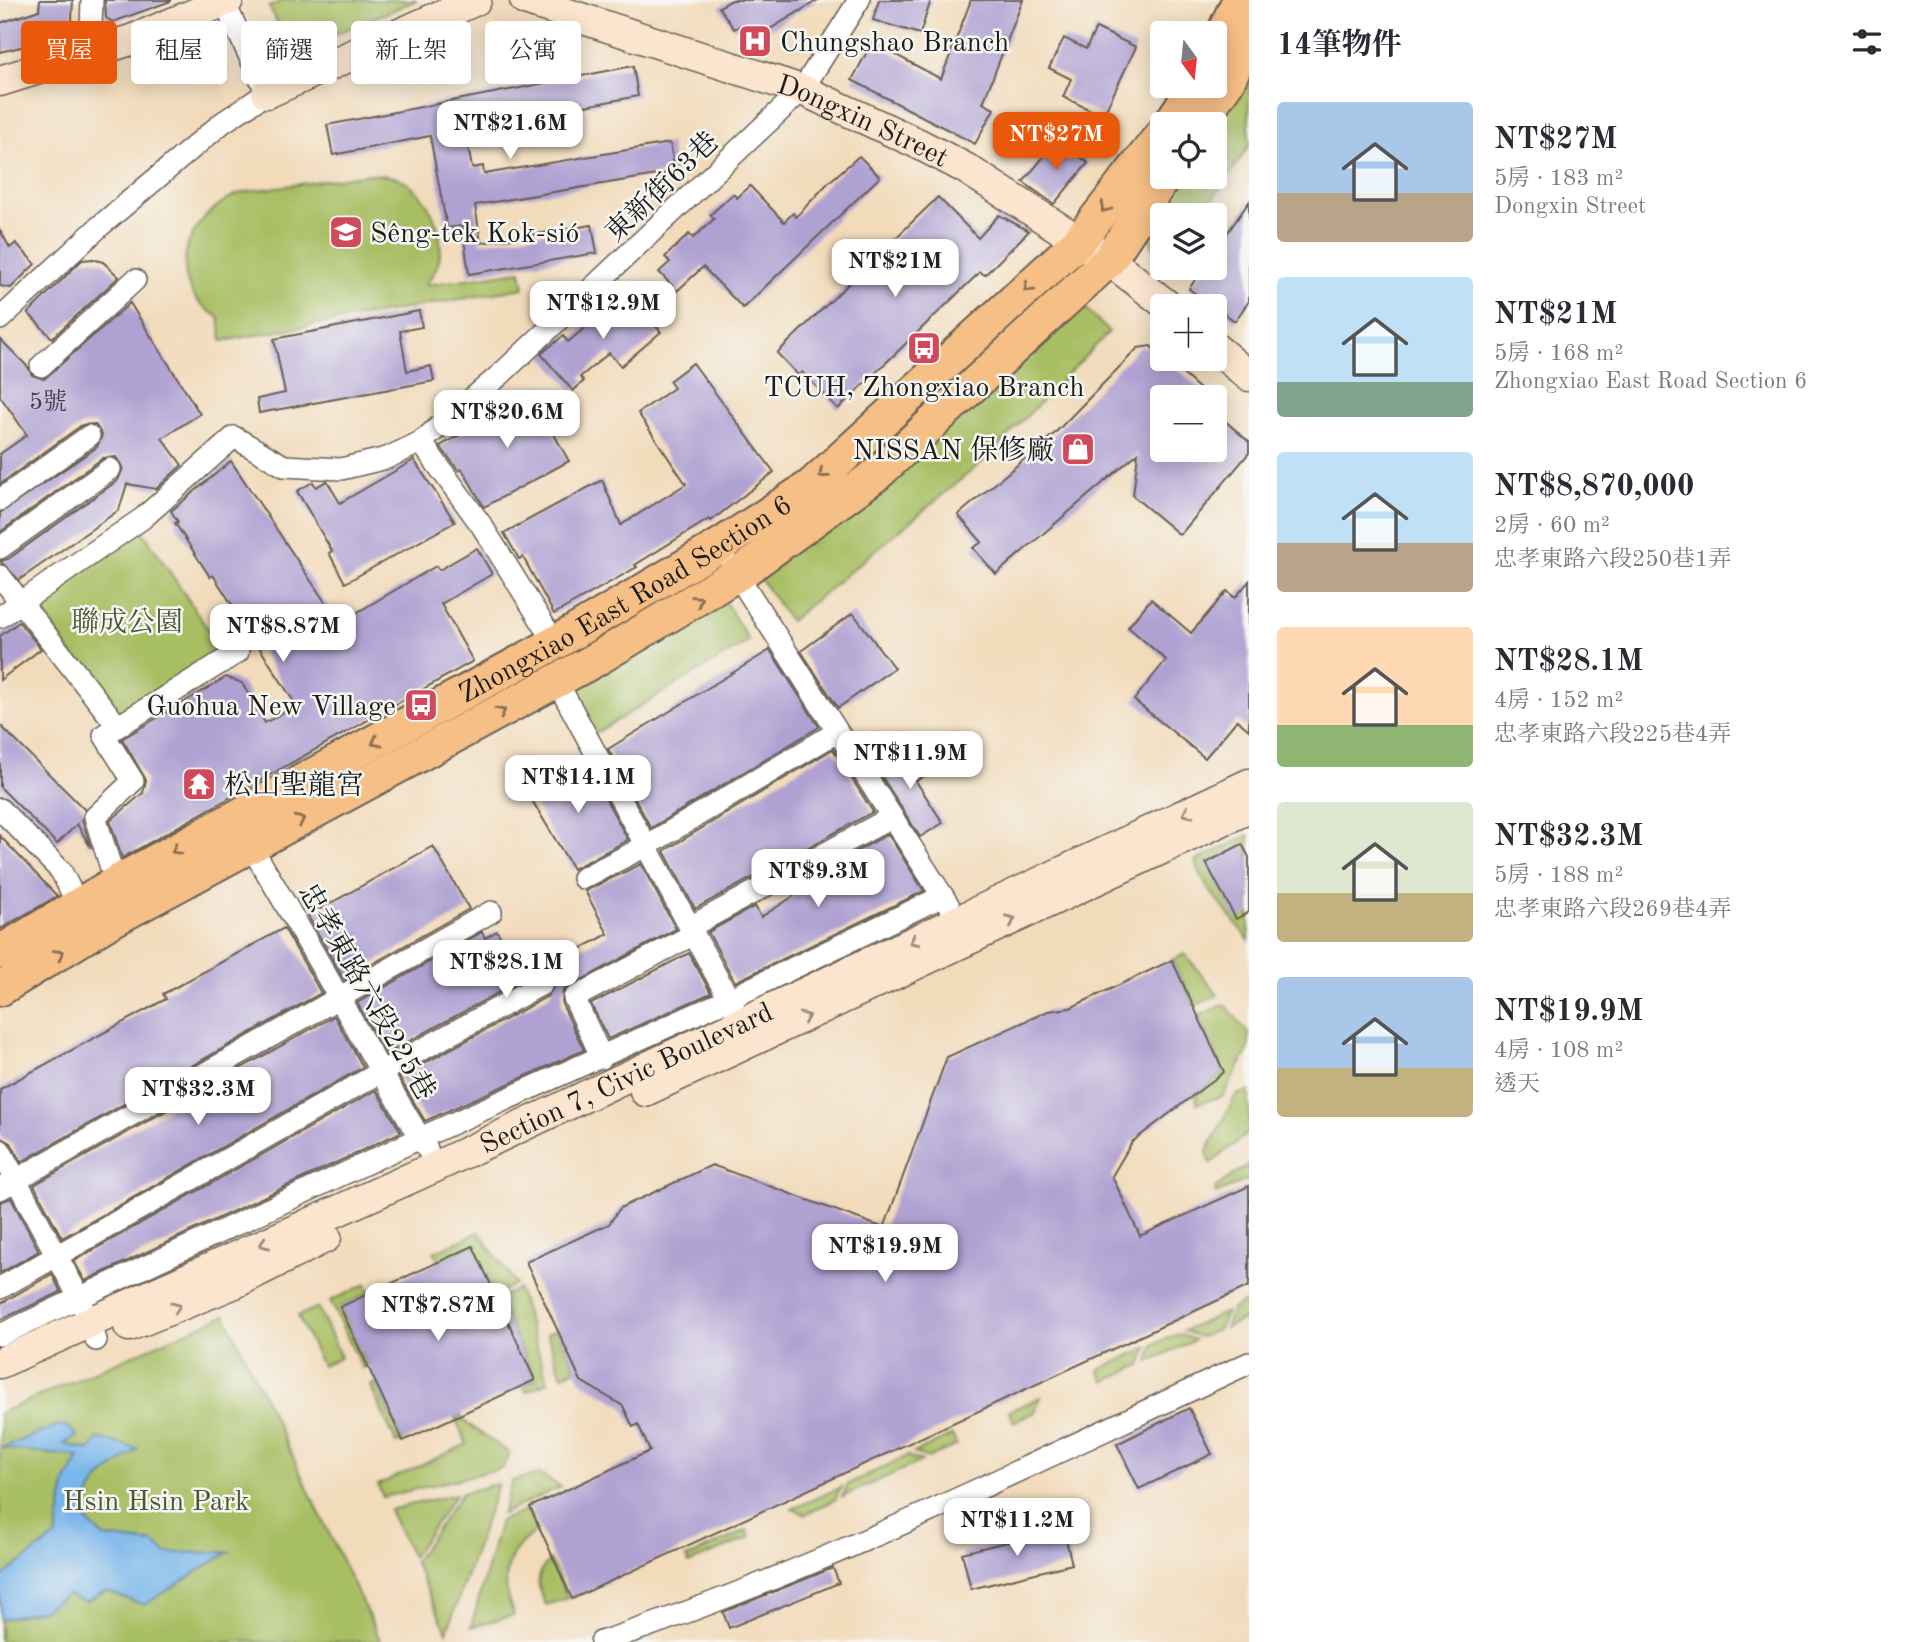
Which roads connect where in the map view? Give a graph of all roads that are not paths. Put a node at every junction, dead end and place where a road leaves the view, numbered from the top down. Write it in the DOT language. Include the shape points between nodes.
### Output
graph roads {
  1 [pos="92,0"];
  2 [pos="476,0"];
  3 [pos="525,0"];
  4 [pos="859,0"];
  5 [pos="1239,0"];
  6 [pos="225,1"];
  7 [pos="91,21"];
  8 [pos="1227,25"];
  9 [pos="1249,36"];
  10 [pos="117,43"];
  11 [pos="21,75"];
  12 [pos="0,81"];
  13 [pos="802,90"];
  14 [pos="267,93"];
  15 [pos="1206,112"];
  16 [pos="1150,150"];
  17 [pos="1156,189"];
  18 [pos="1079,242"];
  19 [pos="1109,260"];
  20 [pos="135,280"];
  21 [pos="1153,294"];
  22 [pos="0,319"];
  23 [pos="1227,358"];
  24 [pos="41,366"];
  25 [pos="1249,376"];
  26 [pos="89,436"];
  27 [pos="421,442"];
  28 [pos="110,469"];
  29 [pos="0,500"];
  30 [pos="719,546"];
  31 [pos="0,548"];
  32 [pos="0,576"];
  33 [pos="737,576"];
  34 [pos="20,602"];
  35 [pos="0,617"];
  36 [pos="555,643"];
  37 [pos="238,652"];
  38 [pos="556,680"];
  39 [pos="116,724"];
  40 [pos="837,732"];
  41 [pos="1249,785"];
  42 [pos="1249,808"];
  43 [pos="0,809"];
  44 [pos="892,817"];
  45 [pos="250,845"];
  46 [pos="646,846"];
  47 [pos="583,878"];
  48 [pos="119,881"];
  49 [pos="950,908"];
  50 [pos="491,912"];
  51 [pos="85,920"];
  52 [pos="692,930"];
  53 [pos="0,952"];
  54 [pos="542,985"];
  55 [pos="0,989"];
  56 [pos="338,998"];
  57 [pos="736,1011"];
  58 [pos="602,1058"];
  59 [pos="379,1073"];
  60 [pos="420,1138"];
  61 [pos="0,1150"];
  62 [pos="435,1167"];
  63 [pos="8,1184"];
  64 [pos="57,1256"];
  65 [pos="0,1288"];
  66 [pos="88,1321"];
  67 [pos="0,1335"];
  68 [pos="0,1363"];
  69 [pos="1249,1363"];
  70 [pos="0,1381"];
  71 [pos="601,1642"];
  1 -- 7 [label="street"];
  2 -- 14 [label="street"];
  3 -- 13 [label="street, Dongxin Street"];
  4 -- 13 [label="street, 東新街63巷"];
  5 -- 8 [label="main road"];
  6 -- 10 [label="street"];
  6 -- 14 [label="street"];
  9 -- 15 [label="main road" via="1228,81"];
  11 -- 12 [label="street"];
  13 -- 18 [label="street, Dongxin Street" via="965,168"];
  13 -- 27 [label="street, 東新街63巷" via="500,375"];
  14 -- 22 [label="street" via="222,123 100,226"];
  16 -- 18 [label="main road, Zhongxiao East Road Section 6, one-way"];
  17 -- 19 [label="main road, Zhongxiao East Road Section 6"];
  18 -- 19 [label="street, Dongxin Street"];
  18 -- 30 [label="main road, Zhongxiao East Road Section 6, one-way" via="811,486"];
  19 -- 21 [label="street, Dongxin Street"];
  19 -- 33 [label="main road, Zhongxiao East Road Section 6" via="877,474"];
  20 -- 24 [label="street"];
  23 -- 25 [label="street"];
  26 -- 29 [label="street"];
  27 -- 34 [label="street, 東新街63巷" via="387,458 341,469 284,466 234,437 143,518"];
  27 -- 36 [label="street" via="482,526"];
  28 -- 31 [label="street"];
  30 -- 33 [label="street"];
  30 -- 36 [label="main road, Zhongxiao East Road Section 6"];
  32 -- 34 [label="street"];
  38 -- 33 [label="main road, Zhongxiao East Road Section 6, one-way"];
  33 -- 40 [label="street"];
  34 -- 35 [label="street"];
  34 -- 39 [label="street"];
  36 -- 48 [label="main road, Zhongxiao East Road Section 6, one-way"];
  37 -- 39 [label="street"];
  45 -- 38 [label="main road, Zhongxiao East Road Section 6, one-way" via="419,758"];
  38 -- 46 [label="street"];
  39 -- 48 [label="street" via="104,735 133,781 95,817"];
  40 -- 44 [label="street"];
  40 -- 46 [label="street"];
  41 -- 49 [label="street, Section 7, Civic Boulevard, one-way"];
  66 -- 42 [label="street, Section 7, Civic Boulevard, one-way" via="236,1283 327,1236"];
  43 -- 51 [label="street" via="61,871"];
  44 -- 49 [label="street"];
  44 -- 52 [label="street"];
  45 -- 51 [label="main road, Zhongxiao East Road Section 6"];
  45 -- 56 [label="street, 忠孝東路六段225巷"];
  46 -- 47 [label="street"];
  46 -- 52 [label="street"];
  48 -- 51 [label="main road, Zhongxiao East Road Section 6"];
  49 -- 57 [label="street, Section 7, Civic Boulevard"];
  50 -- 56 [label="street"];
  51 -- 53 [label="main road, Zhongxiao East Road Section 6"];
  55 -- 51 [label="main road, Zhongxiao East Road Section 6, one-way"];
  52 -- 57 [label="street"];
  52 -- 58 [label="street" via="574,998"];
  54 -- 59 [label="street"];
  56 -- 59 [label="street, 忠孝東路六段225巷"];
  56 -- 63 [label="street"];
  57 -- 58 [label="street"];
  57 -- 62 [label="street, Section 7, Civic Boulevard"];
  58 -- 60 [label="street"];
  59 -- 60 [label="street, 忠孝東路六段225巷"];
  59 -- 64 [label="street"];
  60 -- 62 [label="street, 忠孝東路六段225巷"];
  60 -- 66 [label="street"];
  61 -- 63 [label="street"];
  62 -- 66 [label="street, Section 7, Civic Boulevard, one-way"];
  63 -- 64 [label="street"];
  64 -- 65 [label="street"];
  64 -- 66 [label="street"];
  66 -- 67 [label="street"];
  66 -- 68 [label="street, Section 7, Civic Boulevard"];
  66 -- 70 [label="street, Section 7, Civic Boulevard"];
  69 -- 71 [label="street" via="856,1543 679,1617"];
}
